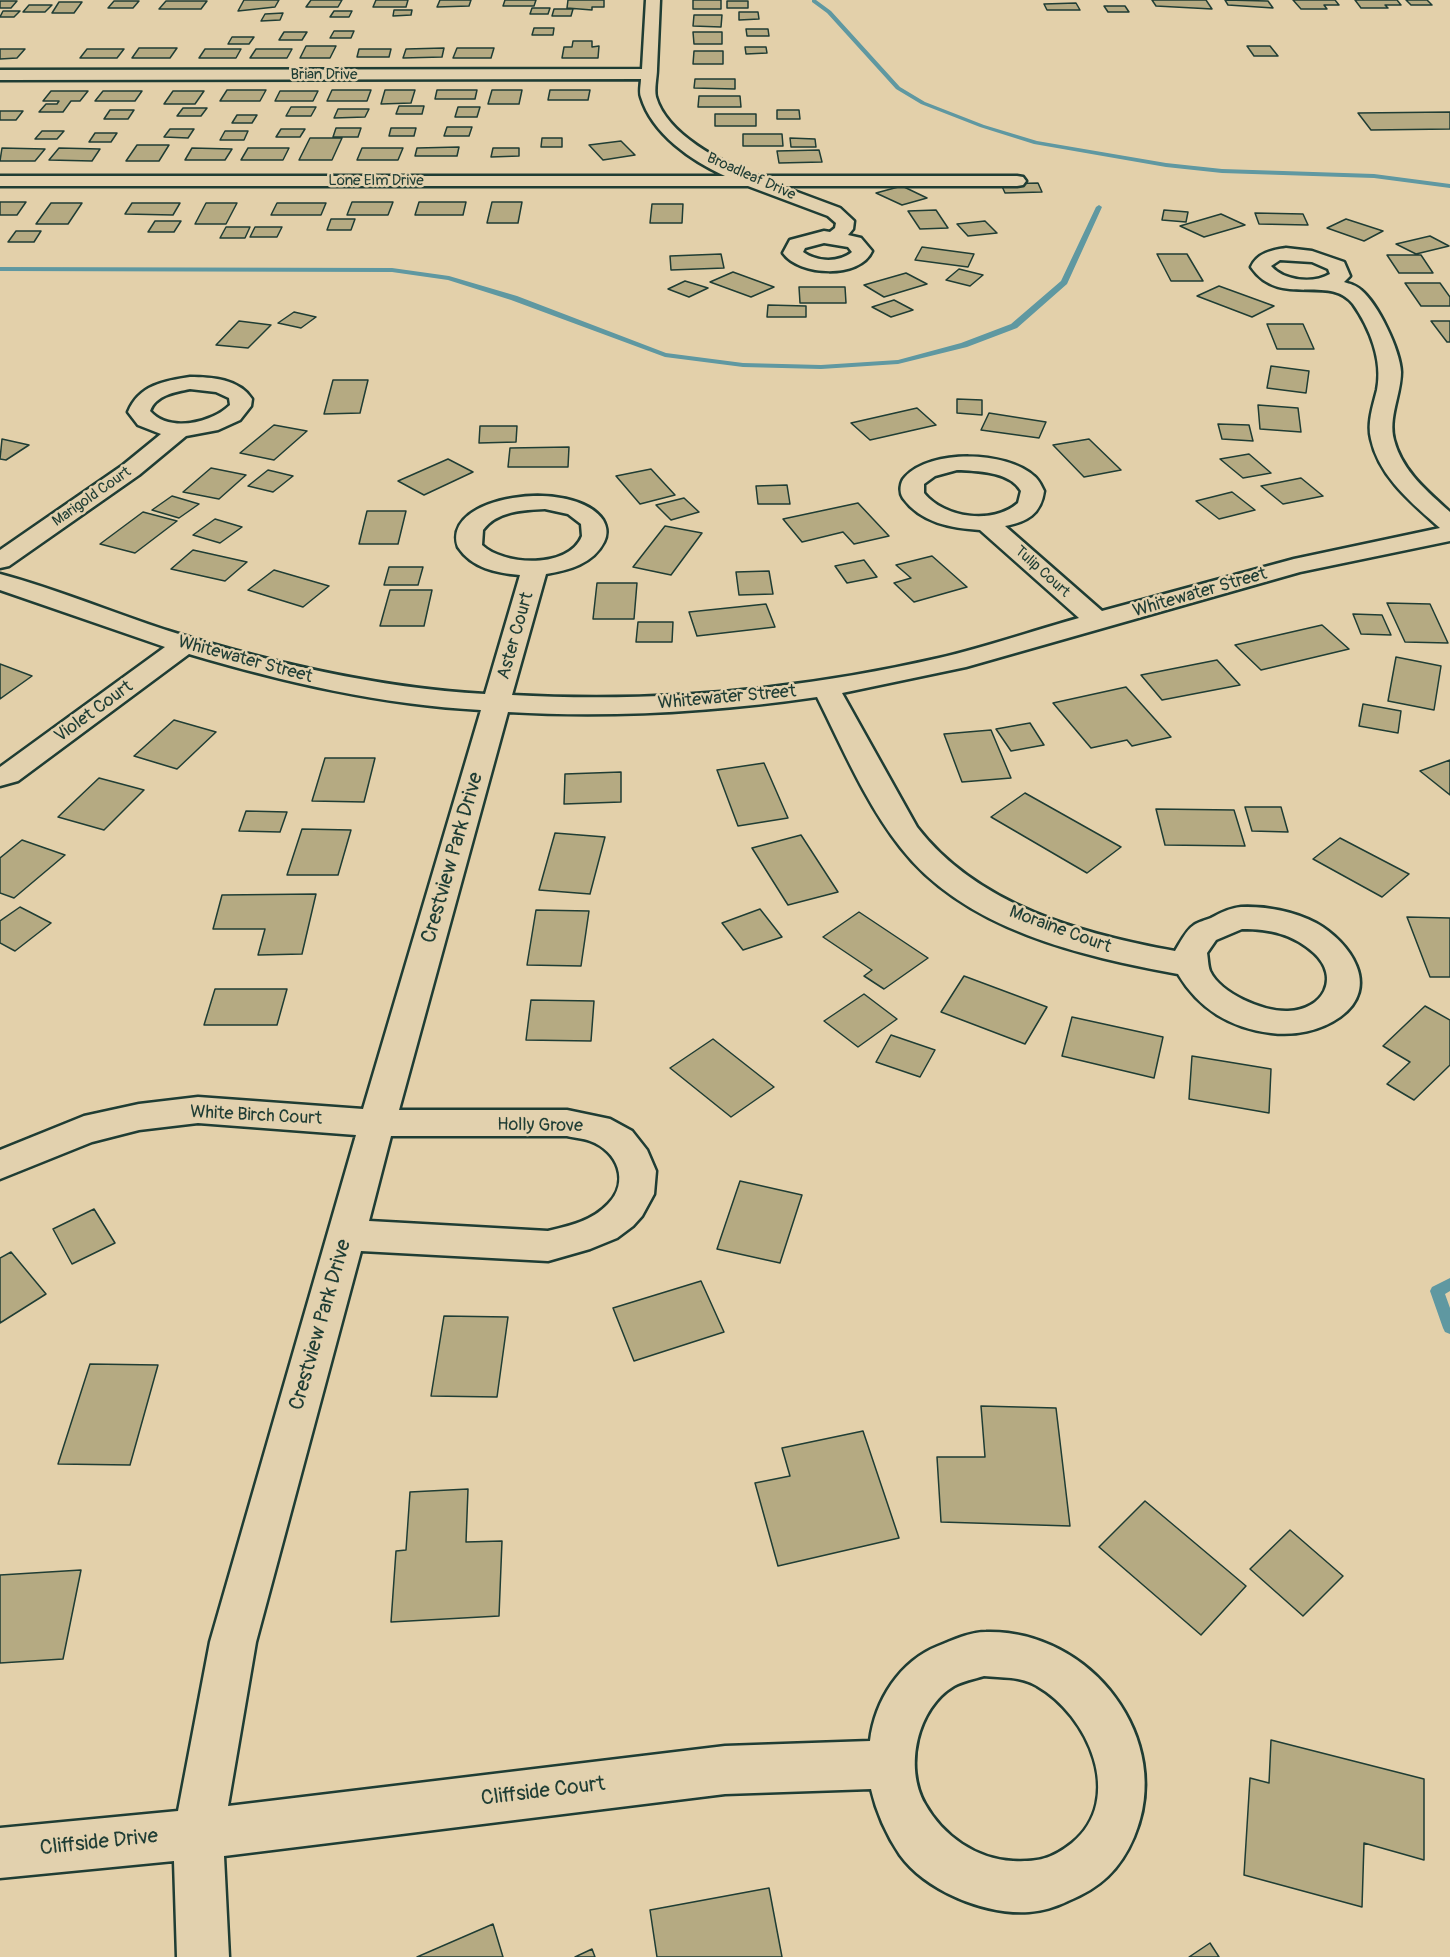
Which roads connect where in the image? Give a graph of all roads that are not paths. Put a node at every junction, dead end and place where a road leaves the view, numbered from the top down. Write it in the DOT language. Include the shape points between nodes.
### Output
graph roads {
  1 [pos="653,0"];
  2 [pos="648,74"];
  3 [pos="0,75"];
  4 [pos="753,180"];
  5 [pos="1017,181"];
  6 [pos="0,182"];
  7 [pos="835,237"];
  8 [pos="1328,283"];
  9 [pos="181,429"];
  10 [pos="987,523"];
  11 [pos="1450,525"];
  12 [pos="1450,534"];
  13 [pos="0,561"];
  14 [pos="535,568"];
  15 [pos="0,582"];
  16 [pos="1098,621"];
  17 [pos="186,644"];
  18 [pos="826,688"];
  19 [pos="497,703"];
  20 [pos="0,777"];
  21 [pos="1191,965"];
  22 [pos="377,1123"];
  23 [pos="0,1165"];
  24 [pos="346,1235"];
  25 [pos="890,1764"];
  26 [pos="198,1834"];
  27 [pos="0,1853"];
  28 [pos="203,1957"];
  1 -- 2 [label="street, Broadleaf Drive"];
  2 -- 3 [label="street, Brian Drive"];
  2 -- 4 [label="street, Broadleaf Drive" via="648,96 664,126 700,155"];
  4 -- 5 [label="street, Lone Elm Drive"];
  4 -- 6 [label="street, Lone Elm Drive"];
  4 -- 7 [label="street, Broadleaf Drive" via="834,212 845,221 843,230"];
  8 -- 11 [label="street" via="1354,293 1388,354 1390,372 1382,438 1389,459 1405,481"];
  9 -- 13 [label="street, Marigold Court" via="131,470"];
  10 -- 16 [label="street, Tulip Court"];
  12 -- 16 [label="street, Whitewater Street" via="1304,563"];
  14 -- 14 [label="street" via="513,568 478,555 469,545 468,534 474,523 487,513 525,503 564,505 591,519 596,529 595,540 587,550 573,559"];
  14 -- 19 [label="street, Aster Court"];
  15 -- 17 [label="street, Whitewater Street"];
  16 -- 18 [label="street, Whitewater Street" via="934,667"];
  17 -- 19 [label="street, Whitewater Street" via="322,681"];
  17 -- 20 [label="street, Violet Court" via="8,775"];
  18 -- 19 [label="street, Whitewater Street" via="676,704"];
  18 -- 21 [label="street, Moraine Court" via="895,818 919,850 952,880 992,905 1038,926 1126,954"];
  19 -- 22 [label="street, Crestview Park Drive"];
  22 -- 23 [label="street, White Birch Court" via="198,1110 151,1115 84,1130"];
  22 -- 24 [label="street, Crestview Park Drive"];
  22 -- 24 [label="street, Holly Grove" via="590,1126 623,1144 634,1157 639,1172 636,1195 620,1215 601,1229 577,1240 548,1246"];
  24 -- 26 [label="street, Crestview Park Drive" via="233,1642"];
  25 -- 25 [label="street" via="899,1802 919,1838 950,1866 987,1884 1027,1888 1065,1878 1095,1856 1115,1824 1122,1787 1117,1748 1100,1713 1077,1686 1048,1667 1016,1656 984,1654 953,1662 927,1677 906,1701 894,1730"];
  25 -- 26 [label="street, Cliffside Court" via="725,1770"];
  26 -- 27 [label="street, Cliffside Drive"];
  26 -- 28 [label="street, Crestview Park Drive"];
}
